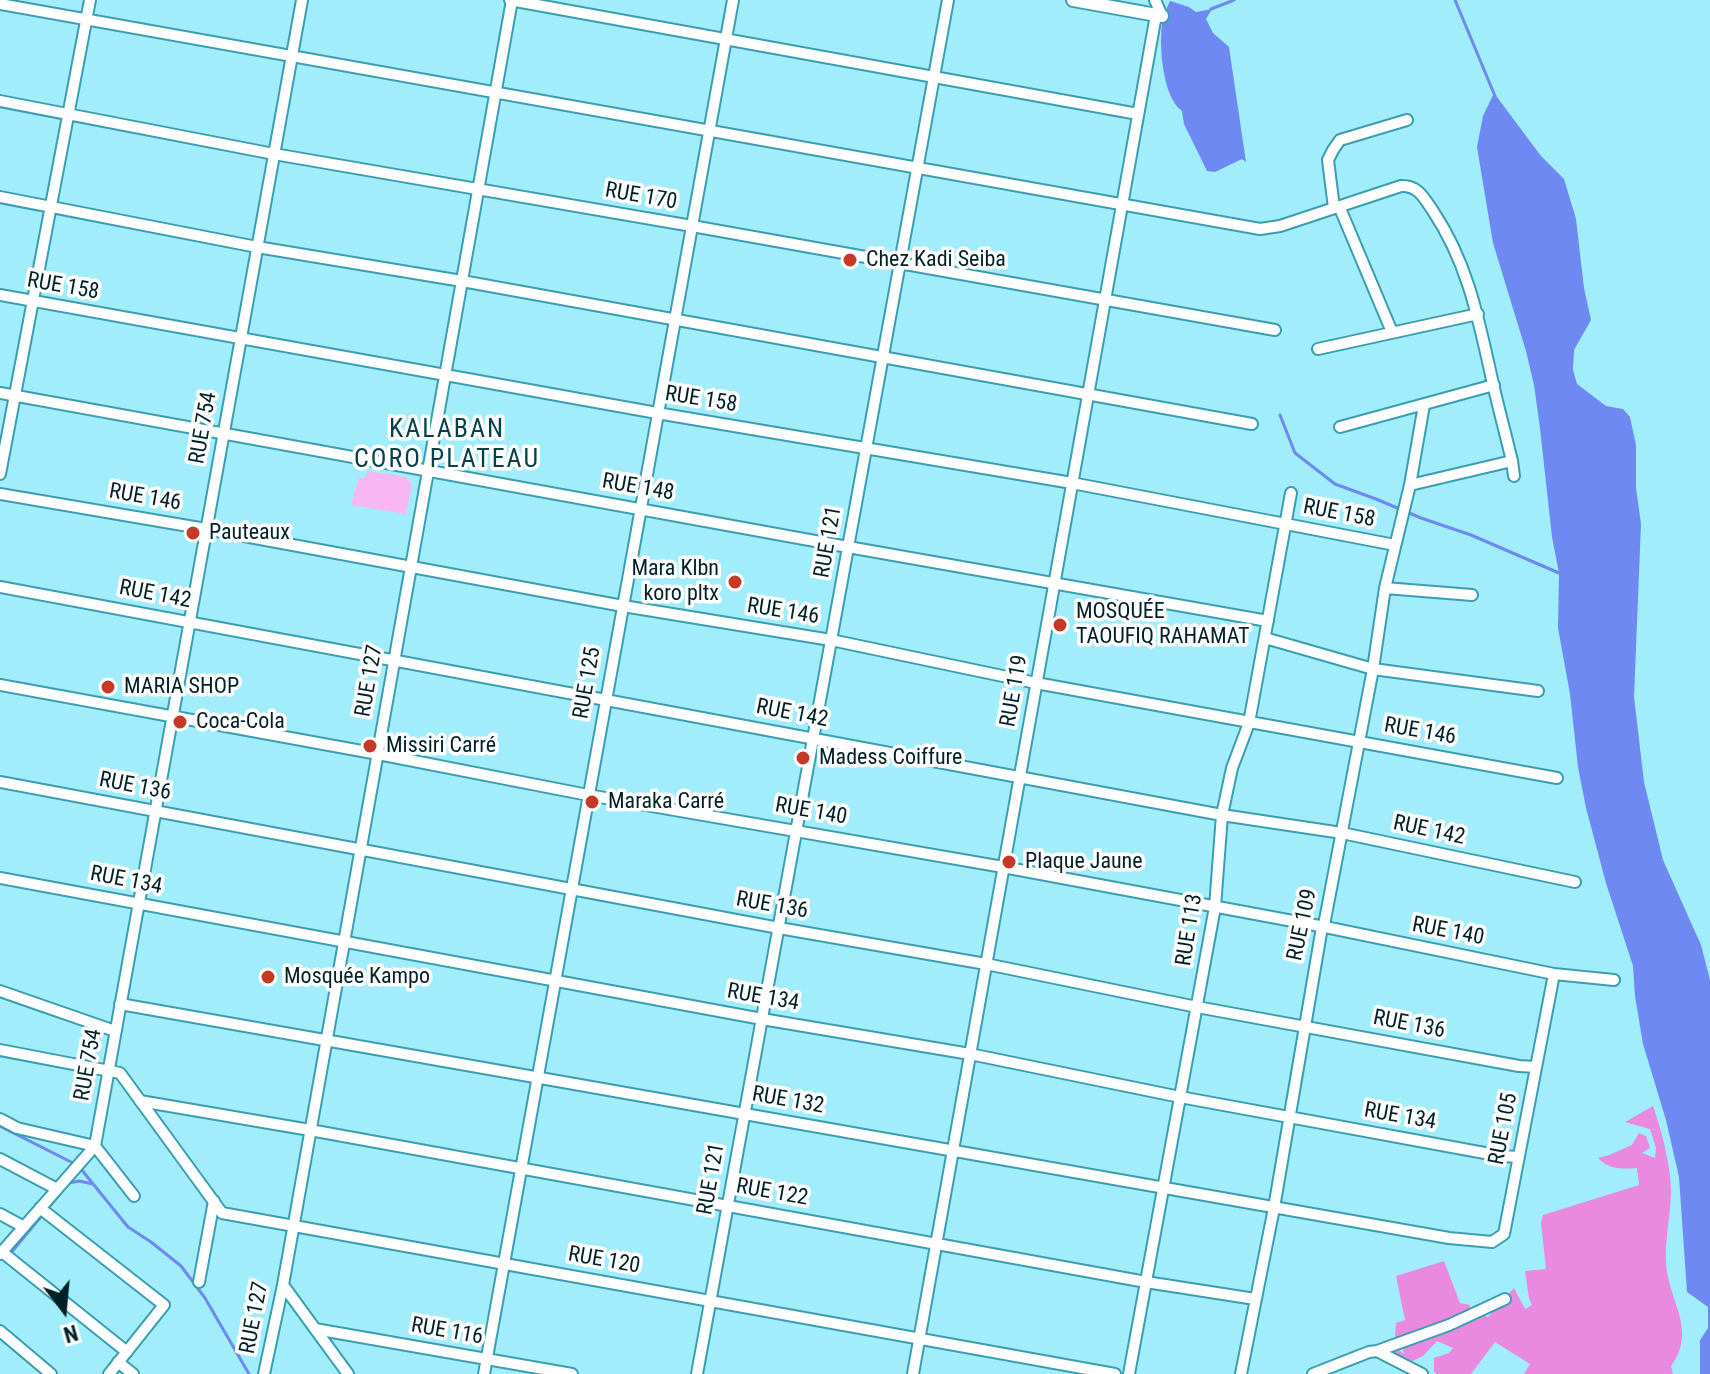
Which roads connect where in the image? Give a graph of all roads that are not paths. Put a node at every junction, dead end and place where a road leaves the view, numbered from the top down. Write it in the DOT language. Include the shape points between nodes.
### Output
graph roads {
  1 [pos="90,0"];
  2 [pos="302,0"];
  3 [pos="512,0"];
  4 [pos="733,0"];
  5 [pos="948,0"];
  6 [pos="1073,0"];
  7 [pos="1155,0"];
  8 [pos="0,4"];
  9 [pos="1159,16"];
  10 [pos="86,19"];
  11 [pos="725,39"];
  12 [pos="292,56"];
  13 [pos="933,77"];
  14 [pos="496,92"];
  15 [pos="0,101"];
  16 [pos="68,113"];
  17 [pos="1138,114"];
  18 [pos="1407,120"];
  19 [pos="709,131"];
  20 [pos="274,154"];
  21 [pos="917,168"];
  22 [pos="479,189"];
  23 [pos="0,197"];
  24 [pos="1122,205"];
  25 [pos="51,206"];
  26 [pos="1336,207"];
  27 [pos="692,226"];
  28 [pos="257,247"];
  29 [pos="900,263"];
  30 [pos="462,281"];
  31 [pos="0,295"];
  32 [pos="1105,300"];
  33 [pos="33,302"];
  34 [pos="1478,314"];
  35 [pos="674,320"];
  36 [pos="1275,330"];
  37 [pos="1392,332"];
  38 [pos="241,339"];
  39 [pos="1318,349"];
  40 [pos="883,357"];
  41 [pos="445,375"];
  42 [pos="1494,385"];
  43 [pos="0,393"];
  44 [pos="1088,395"];
  45 [pos="15,396"];
  46 [pos="1424,405"];
  47 [pos="657,413"];
  48 [pos="1252,424"];
  49 [pos="1340,427"];
  50 [pos="223,435"];
  51 [pos="866,447"];
  52 [pos="1512,461"];
  53 [pos="428,470"];
  54 [pos="0,474"];
  55 [pos="1514,476"];
  56 [pos="1072,483"];
  57 [pos="1410,485"];
  58 [pos="1291,493"];
  59 [pos="0,494"];
  60 [pos="640,508"];
  61 [pos="1286,524"];
  62 [pos="206,529"];
  63 [pos="1397,540"];
  64 [pos="848,547"];
  65 [pos="411,568"];
  66 [pos="1054,583"];
  67 [pos="0,587"];
  68 [pos="1385,588"];
  69 [pos="1472,595"];
  70 [pos="623,606"];
  71 [pos="1268,621"];
  72 [pos="189,622"];
  73 [pos="1265,638"];
  74 [pos="831,640"];
  75 [pos="394,661"];
  76 [pos="1373,669"];
  77 [pos="1036,683"];
  78 [pos="0,685"];
  79 [pos="1538,691"];
  80 [pos="606,699"];
  81 [pos="172,716"];
  82 [pos="1249,723"];
  83 [pos="813,739"];
  84 [pos="1359,742"];
  85 [pos="378,754"];
  86 [pos="1019,778"];
  87 [pos="1557,778"];
  88 [pos="0,782"];
  89 [pos="588,795"];
  90 [pos="155,811"];
  91 [pos="1222,815"];
  92 [pos="796,830"];
  93 [pos="1342,833"];
  94 [pos="360,850"];
  95 [pos="1003,867"];
  96 [pos="0,878"];
  97 [pos="1575,882"];
  98 [pos="571,889"];
  99 [pos="138,904"];
  100 [pos="1215,907"];
  101 [pos="1322,927"];
  102 [pos="779,928"];
  103 [pos="344,941"];
  104 [pos="986,964"];
  105 [pos="1554,974"];
  106 [pos="555,980"];
  107 [pos="1614,980"];
  108 [pos="0,991"];
  109 [pos="120,1004"];
  110 [pos="1197,1007"];
  111 [pos="762,1019"];
  112 [pos="1304,1026"];
  113 [pos="115,1031"];
  114 [pos="326,1040"];
  115 [pos="0,1050"];
  116 [pos="970,1054"];
  117 [pos="1536,1067"];
  118 [pos="108,1070"];
  119 [pos="537,1077"];
  120 [pos="1180,1097"];
  121 [pos="140,1101"];
  122 [pos="745,1114"];
  123 [pos="1290,1117"];
  124 [pos="0,1119"];
  125 [pos="310,1130"];
  126 [pos="95,1146"];
  127 [pos="953,1151"];
  128 [pos="1519,1157"];
  129 [pos="0,1159"];
  130 [pos="521,1168"];
  131 [pos="1163,1188"];
  132 [pos="57,1189"];
  133 [pos="134,1196"];
  134 [pos="214,1201"];
  135 [pos="728,1205"];
  136 [pos="40,1208"];
  137 [pos="1274,1208"];
  138 [pos="0,1214"];
  139 [pos="293,1226"];
  140 [pos="24,1227"];
  141 [pos="1449,1238"];
  142 [pos="936,1242"];
  143 [pos="1,1253"];
  144 [pos="504,1264"];
  145 [pos="199,1282"];
  146 [pos="1146,1282"];
  147 [pos="283,1285"];
  148 [pos="1255,1299"];
  149 [pos="1505,1299"];
  150 [pos="711,1301"];
  151 [pos="315,1329"];
  152 [pos="0,1331"];
  153 [pos="919,1339"];
  154 [pos="1377,1351"];
  155 [pos="127,1352"];
  156 [pos="486,1359"];
  157 [pos="118,1362"];
  158 [pos="267,1372"];
  159 [pos="51,1374"];
  160 [pos="109,1374"];
  161 [pos="133,1374"];
  162 [pos="348,1374"];
  163 [pos="484,1374"];
  164 [pos="572,1374"];
  165 [pos="697,1374"];
  166 [pos="913,1374"];
  167 [pos="1115,1374"];
  168 [pos="1129,1374"];
  169 [pos="1241,1374"];
  170 [pos="1313,1374"];
  171 [pos="1422,1374"];
  1 -- 10 [label="street"];
  2 -- 12 [label="street, RUE 754"];
  3 -- 11 [label="street"];
  3 -- 14 [label="street, RUE 127"];
  4 -- 11 [label="street, RUE 125"];
  5 -- 13 [label="street, RUE 121"];
  6 -- 9 [label="street"];
  7 -- 9 [label="street"];
  8 -- 10 [label="street"];
  9 -- 17 [label="street, RUE 119"];
  10 -- 12 [label="street"];
  10 -- 16 [label="street"];
  11 -- 13 [label="street"];
  11 -- 19 [label="street, RUE 125"];
  12 -- 14 [label="street"];
  12 -- 20 [label="street, RUE 754"];
  13 -- 17 [label="street"];
  13 -- 21 [label="street, RUE 121"];
  14 -- 19 [label="street"];
  14 -- 22 [label="street, RUE 127"];
  15 -- 16 [label="street, RUE 170"];
  16 -- 20 [label="street, RUE 170"];
  16 -- 25 [label="street"];
  17 -- 24 [label="street, RUE 119"];
  18 -- 26 [label="street" via="1340,140 1328,160"];
  19 -- 21 [label="street"];
  19 -- 27 [label="street, RUE 125"];
  20 -- 22 [label="street, RUE 170"];
  20 -- 28 [label="street, RUE 754"];
  21 -- 24 [label="street"];
  21 -- 29 [label="street, RUE 121"];
  22 -- 27 [label="street, RUE 170"];
  22 -- 30 [label="street, RUE 127"];
  23 -- 25 [label="street"];
  24 -- 26 [label="street" via="1260,229"];
  24 -- 32 [label="street, RUE 119"];
  25 -- 28 [label="street"];
  25 -- 33 [label="street"];
  26 -- 34 [label="street" via="1401,186 1418,190 1454,247"];
  26 -- 37 [label="street"];
  27 -- 29 [label="street, RUE 170"];
  27 -- 35 [label="street, RUE 125"];
  28 -- 30 [label="street"];
  28 -- 38 [label="street, RUE 754"];
  29 -- 32 [label="street, RUE 170"];
  29 -- 40 [label="street, RUE 121"];
  30 -- 35 [label="street"];
  30 -- 41 [label="street, RUE 127"];
  31 -- 33 [label="street, RUE 158"];
  32 -- 36 [label="street, RUE 170"];
  32 -- 44 [label="street, RUE 119"];
  33 -- 38 [label="street, RUE 158"];
  33 -- 45 [label="street"];
  34 -- 37 [label="street"];
  34 -- 42 [label="street"];
  35 -- 40 [label="street"];
  35 -- 47 [label="street, RUE 125"];
  37 -- 39 [label="street"];
  38 -- 41 [label="street, RUE 158"];
  38 -- 50 [label="street, RUE 754"];
  40 -- 44 [label="street"];
  40 -- 51 [label="street, RUE 121"];
  41 -- 47 [label="street, RUE 158"];
  41 -- 53 [label="street, RUE 127"];
  42 -- 46 [label="street"];
  42 -- 52 [label="street"];
  43 -- 45 [label="street, RUE 148"];
  44 -- 48 [label="street"];
  44 -- 56 [label="street, RUE 119"];
  45 -- 50 [label="street, RUE 148"];
  45 -- 54 [label="street"];
  46 -- 49 [label="street"];
  46 -- 57 [label="street, RUE 109"];
  47 -- 51 [label="street, RUE 158"];
  47 -- 60 [label="street, RUE 125"];
  50 -- 53 [label="street, RUE 148"];
  50 -- 62 [label="street, RUE 754"];
  51 -- 56 [label="street, RUE 158"];
  51 -- 64 [label="street, RUE 121"];
  52 -- 55 [label="street"];
  52 -- 57 [label="street"];
  53 -- 60 [label="street, RUE 148"];
  53 -- 65 [label="street, RUE 127"];
  56 -- 61 [label="street, RUE 158"];
  56 -- 66 [label="street, RUE 119"];
  57 -- 63 [label="street, RUE 109"];
  58 -- 61 [label="street, RUE 113"];
  59 -- 62 [label="street, RUE 146"];
  60 -- 64 [label="street, RUE 148"];
  60 -- 70 [label="street, RUE 125"];
  61 -- 63 [label="street, RUE 158"];
  61 -- 71 [label="street, RUE 113"];
  62 -- 65 [label="street, RUE 146"];
  62 -- 72 [label="street, RUE 754"];
  63 -- 68 [label="street, RUE 109"];
  64 -- 66 [label="street, RUE 148"];
  64 -- 74 [label="street, RUE 121"];
  65 -- 70 [label="street, RUE 146"];
  65 -- 75 [label="street, RUE 127"];
  66 -- 71 [label="street, RUE 148"];
  66 -- 77 [label="street, RUE 119"];
  67 -- 72 [label="street, RUE 142"];
  68 -- 69 [label="street"];
  68 -- 76 [label="street, RUE 109"];
  70 -- 74 [label="street, RUE 146"];
  70 -- 80 [label="street, RUE 125"];
  71 -- 73 [label="street, RUE 113"];
  72 -- 75 [label="street, RUE 142"];
  72 -- 81 [label="street, RUE 754"];
  73 -- 76 [label="street"];
  73 -- 82 [label="street, RUE 113"];
  74 -- 77 [label="street, RUE 146"];
  74 -- 83 [label="street, RUE 121"];
  75 -- 80 [label="street, RUE 142"];
  75 -- 85 [label="street, RUE 127"];
  76 -- 79 [label="street"];
  76 -- 84 [label="street, RUE 109"];
  77 -- 82 [label="street, RUE 146"];
  77 -- 86 [label="street, RUE 119"];
  78 -- 81 [label="street, RUE 140"];
  80 -- 83 [label="street, RUE 142"];
  80 -- 89 [label="street, RUE 125"];
  81 -- 85 [label="street, RUE 140"];
  81 -- 90 [label="street, RUE 754"];
  82 -- 84 [label="street, RUE 146"];
  82 -- 91 [label="street, RUE 113"];
  83 -- 86 [label="street, RUE 142"];
  83 -- 92 [label="street, RUE 121"];
  84 -- 87 [label="street, RUE 146"];
  84 -- 93 [label="street, RUE 109"];
  85 -- 89 [label="street, RUE 140"];
  85 -- 94 [label="street, RUE 127"];
  86 -- 91 [label="street, RUE 142"];
  86 -- 95 [label="street, RUE 119"];
  88 -- 90 [label="street, RUE 136"];
  89 -- 92 [label="street, RUE 140"];
  89 -- 98 [label="street, RUE 125"];
  90 -- 94 [label="street, RUE 136"];
  90 -- 99 [label="street, RUE 754"];
  91 -- 93 [label="street, RUE 142"];
  91 -- 100 [label="street, RUE 113"];
  92 -- 95 [label="street, RUE 140"];
  92 -- 102 [label="street, RUE 121"];
  93 -- 97 [label="street, RUE 142"];
  93 -- 101 [label="street, RUE 109"];
  94 -- 98 [label="street, RUE 136"];
  94 -- 103 [label="street, RUE 127"];
  95 -- 100 [label="street, RUE 140"];
  95 -- 104 [label="street, RUE 119"];
  96 -- 99 [label="street, RUE 134"];
  98 -- 102 [label="street, RUE 136"];
  98 -- 106 [label="street, RUE 125"];
  99 -- 103 [label="street, RUE 134"];
  99 -- 109 [label="street, RUE 754"];
  100 -- 101 [label="street, RUE 140"];
  100 -- 110 [label="street, RUE 113"];
  101 -- 105 [label="street, RUE 140"];
  101 -- 112 [label="street, RUE 109"];
  102 -- 104 [label="street, RUE 136"];
  102 -- 111 [label="street, RUE 121"];
  103 -- 106 [label="street, RUE 134"];
  103 -- 114 [label="street, RUE 127"];
  104 -- 110 [label="street, RUE 136"];
  104 -- 116 [label="street, RUE 119"];
  105 -- 107 [label="street, RUE 140"];
  105 -- 117 [label="street, RUE 105"];
  106 -- 111 [label="street, RUE 134"];
  106 -- 119 [label="street, RUE 125"];
  108 -- 113 [label="street"];
  109 -- 113 [label="street, RUE 754"];
  109 -- 114 [label="street, RUE 132"];
  110 -- 112 [label="street, RUE 136"];
  110 -- 120 [label="street, RUE 113"];
  111 -- 116 [label="street, RUE 134"];
  111 -- 122 [label="street, RUE 121"];
  112 -- 117 [label="street, RUE 136"];
  112 -- 123 [label="street, RUE 109"];
  113 -- 118 [label="street, RUE 754"];
  114 -- 119 [label="street, RUE 132"];
  114 -- 125 [label="street, RUE 127"];
  115 -- 118 [label="street"];
  116 -- 120 [label="street, RUE 134"];
  116 -- 127 [label="street, RUE 119"];
  117 -- 128 [label="street, RUE 105"];
  118 -- 121 [label="street, RUE 120" via="120,1073"];
  118 -- 126 [label="street, RUE 754"];
  119 -- 122 [label="street, RUE 132"];
  119 -- 130 [label="street, RUE 125"];
  120 -- 123 [label="street, RUE 134"];
  120 -- 131 [label="street, RUE 113"];
  121 -- 125 [label="street, RUE 122"];
  121 -- 134 [label="street, RUE 120"];
  122 -- 127 [label="street, RUE 132"];
  122 -- 135 [label="street, RUE 121"];
  123 -- 128 [label="street, RUE 134"];
  123 -- 137 [label="street, RUE 109"];
  124 -- 126 [label="street" via="17,1128"];
  125 -- 130 [label="street, RUE 122"];
  125 -- 139 [label="street, RUE 127"];
  126 -- 132 [label="street"];
  126 -- 133 [label="street"];
  127 -- 131 [label="street, RUE 132"];
  127 -- 142 [label="street, RUE 119"];
  128 -- 141 [label="street, RUE 105" via="1504,1234 1492,1242"];
  129 -- 132 [label="street"];
  130 -- 135 [label="street, RUE 122"];
  130 -- 144 [label="street, RUE 125"];
  131 -- 137 [label="street, RUE 132"];
  131 -- 146 [label="street, RUE 113"];
  132 -- 136 [label="street"];
  134 -- 139 [label="street, RUE 120" via="222,1213"];
  134 -- 145 [label="street"];
  135 -- 142 [label="street, RUE 122"];
  135 -- 150 [label="street, RUE 121"];
  136 -- 140 [label="street"];
  136 -- 155 [label="street" via="164,1305"];
  137 -- 141 [label="street, RUE 132"];
  137 -- 148 [label="street, RUE 109"];
  138 -- 140 [label="street"];
  139 -- 144 [label="street, RUE 120"];
  139 -- 147 [label="street, RUE 127"];
  140 -- 143 [label="street"];
  142 -- 146 [label="street, RUE 122"];
  142 -- 153 [label="street, RUE 119"];
  143 -- 155 [label="street"];
  144 -- 150 [label="street, RUE 120"];
  144 -- 156 [label="street, RUE 125"];
  146 -- 148 [label="street, RUE 122"];
  146 -- 168 [label="street, RUE 113"];
  147 -- 151 [label="street"];
  147 -- 158 [label="street, RUE 127"];
  148 -- 169 [label="street, RUE 109"];
  149 -- 154 [label="street"];
  150 -- 153 [label="street, RUE 120"];
  150 -- 165 [label="street, RUE 121"];
  151 -- 156 [label="street, RUE 116"];
  151 -- 162 [label="street"];
  152 -- 159 [label="street"];
  153 -- 166 [label="street, RUE 119"];
  153 -- 167 [label="street, RUE 120"];
  154 -- 170 [label="street"];
  154 -- 171 [label="street"];
  155 -- 157 [label="street"];
  156 -- 163 [label="street, RUE 125"];
  156 -- 164 [label="street, RUE 116"];
  157 -- 160 [label="street"];
  157 -- 161 [label="street"];
}
